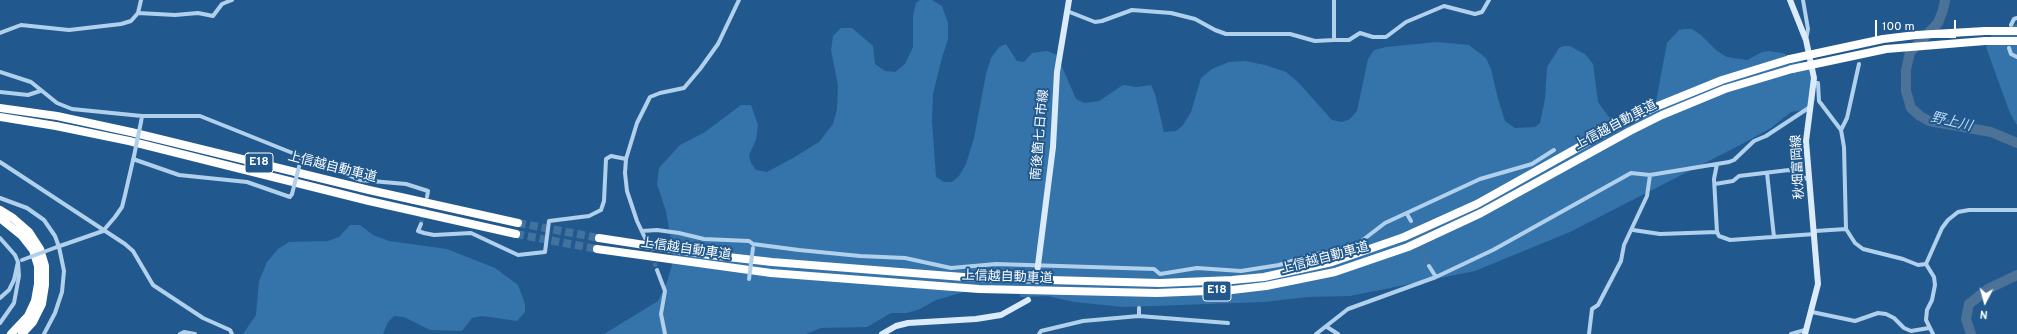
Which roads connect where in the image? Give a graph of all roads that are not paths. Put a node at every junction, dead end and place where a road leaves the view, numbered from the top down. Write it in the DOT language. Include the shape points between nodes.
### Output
graph roads {
  1 [pos="140,0"];
  2 [pos="232,0"];
  3 [pos="739,0"];
  4 [pos="1069,0"];
  5 [pos="1334,0"];
  6 [pos="1489,0"];
  7 [pos="1790,0"];
  8 [pos="1803,0"];
  9 [pos="1067,11"];
  10 [pos="138,14"];
  11 [pos="2017,18"];
  12 [pos="2011,25"];
  13 [pos="2017,31"];
  14 [pos="0,33"];
  15 [pos="1334,40"];
  16 [pos="1806,40"];
  17 [pos="2017,42"];
  18 [pos="2009,48"];
  19 [pos="2017,57"];
  20 [pos="1859,64"];
  21 [pos="0,72"];
  22 [pos="1813,83"];
  23 [pos="40,91"];
  24 [pos="0,92"];
  25 [pos="0,107"];
  26 [pos="1810,107"];
  27 [pos="142,116"];
  28 [pos="0,117"];
  29 [pos="1841,130"];
  30 [pos="1554,150"];
  31 [pos="134,158"];
  32 [pos="301,158"];
  33 [pos="626,159"];
  34 [pos="0,162"];
  35 [pos="1717,164"];
  36 [pos="1767,173"];
  37 [pos="1650,175"];
  38 [pos="1810,180"];
  39 [pos="1715,184"];
  40 [pos="427,197"];
  41 [pos="0,198"];
  42 [pos="0,210"];
  43 [pos="2017,210"];
  44 [pos="1407,214"];
  45 [pos="0,218"];
  46 [pos="1411,221"];
  47 [pos="518,223"];
  48 [pos="421,224"];
  49 [pos="1846,229"];
  50 [pos="1633,230"];
  51 [pos="103,231"];
  52 [pos="642,231"];
  53 [pos="1718,232"];
  54 [pos="1815,232"];
  55 [pos="516,234"];
  56 [pos="1774,237"];
  57 [pos="0,238"];
  58 [pos="599,238"];
  59 [pos="645,238"];
  60 [pos="753,246"];
  61 [pos="58,247"];
  62 [pos="597,249"];
  63 [pos="20,261"];
  64 [pos="1926,264"];
  65 [pos="1038,265"];
  66 [pos="1429,266"];
  67 [pos="657,270"];
  68 [pos="1037,273"];
  69 [pos="1436,277"];
  70 [pos="749,279"];
  71 [pos="0,298"];
  72 [pos="1028,300"];
  73 [pos="1139,308"];
  74 [pos="1812,312"];
  75 [pos="1140,316"];
  76 [pos="0,323"];
  77 [pos="1228,323"];
  78 [pos="1327,327"];
  79 [pos="1929,328"];
  80 [pos="1805,332"];
  81 [pos="11,334"];
  82 [pos="22,334"];
  83 [pos="44,334"];
  84 [pos="180,334"];
  85 [pos="195,334"];
  86 [pos="232,334"];
  87 [pos="666,334"];
  88 [pos="882,334"];
  89 [pos="1039,334"];
  90 [pos="1316,334"];
  91 [pos="1338,334"];
  92 [pos="1589,334"];
  93 [pos="1791,334"];
  94 [pos="1933,334"];
  1 -- 10 [label="street"];
  2 -- 10 [label="street" via="222,4 213,16 198,13"];
  3 -- 33 [label="street" via="718,44 684,88 650,97 637,123"];
  4 -- 9 [label="main road, 南後箇七日市線"];
  5 -- 15 [label="street"];
  6 -- 15 [label="street" via="1482,12 1475,14 1444,6 1406,22 1386,37 1360,33 1349,40"];
  7 -- 16 [label="main road, 秋畑富岡線"];
  8 -- 16 [label="street" via="1808,28"];
  9 -- 15 [label="street" via="1095,22 1132,10 1171,12 1195,19 1226,34 1290,34 1315,41"];
  9 -- 65 [label="main road, 南後箇七日市線" via="1057,72 1053,147"];
  10 -- 14 [label="street" via="131,21 121,24 69,30 21,25"];
  11 -- 12 [label="street"];
  13 -- 58 [label="highway, 上信越自動車道 / E18, bridge" via="1916,35 1883,39 1790,59 1722,80 1622,123 1477,204 1404,237 1332,262 1264,276 1232,280 1160,282 976,278 772,262"];
  16 -- 22 [label="main road, 秋畑富岡線" via="1813,69"];
  17 -- 62 [label="highway, 上信越自動車道 / E18, bridge" via="1985,41 1886,49 1792,69 1725,89 1662,115 1481,213 1408,247 1335,272 1266,286 1232,290 1157,292 979,289 771,273"];
  18 -- 19 [label="street" via="2011,54"];
  20 -- 29 [label="street" via="1847,118"];
  21 -- 23 [label="street" via="31,82"];
  22 -- 26 [label="main road, 秋畑富岡線"];
  22 -- 29 [label="street" via="1818,83 1819,101"];
  23 -- 24 [label="street" via="28,95"];
  23 -- 27 [label="street" via="57,103 72,109"];
  25 -- 47 [label="highway, 上信越自動車道 / E18" via="131,132"];
  26 -- 35 [label="street" via="1754,141 1734,160"];
  26 -- 38 [label="main road, 秋畑富岡線" via="1806,141"];
  27 -- 31 [label="street, bridge"];
  27 -- 32 [label="street" via="200,116"];
  28 -- 55 [label="highway, 上信越自動車道 / E18" via="122,139 362,199"];
  29 -- 49 [label="street" via="1844,147"];
  30 -- 44 [label="street" via="1532,164 1480,178"];
  31 -- 32 [label="street, bridge" via="179,175 247,182 290,197"];
  31 -- 51 [label="street" via="122,207"];
  32 -- 40 [label="street" via="360,180 406,184 420,188 428,191"];
  33 -- 48 [label="street" via="611,156 606,159 604,201 601,210 589,216 549,221 545,252 518,255 471,233 424,233 418,231"];
  33 -- 52 [label="street" via="627,191"];
  34 -- 51 [label="street"];
  35 -- 37 [label="street"];
  35 -- 39 [label="street"];
  36 -- 38 [label="street" via="1789,170"];
  36 -- 39 [label="street" via="1739,176 1733,181"];
  36 -- 56 [label="street"];
  37 -- 50 [label="street" via="1647,196"];
  37 -- 69 [label="street" via="1631,172 1520,236"];
  38 -- 54 [label="main road, 秋畑富岡線"];
  39 -- 53 [label="street"];
  41 -- 61 [label="street" via="27,208 44,220 55,236"];
  42 -- 82 [label="highway" via="29,232 40,249 45,266 42,304 33,322"];
  43 -- 64 [label="street" via="1958,212 1942,228"];
  44 -- 46 [label="street"];
  44 -- 65 [label="street" via="1385,224 1356,246 1241,271 1197,268 1160,274 1154,269 1138,271"];
  45 -- 81 [label="highway" via="22,236 32,250 38,266 35,301 25,320"];
  49 -- 54 [label="street"];
  49 -- 64 [label="street" via="1855,243 1863,249 1918,265"];
  50 -- 53 [label="street" via="1660,234"];
  50 -- 92 [label="street" via="1624,246 1621,261 1598,305 1592,310"];
  51 -- 61 [label="street"];
  51 -- 86 [label="street" via="133,251 153,285 203,318 230,330"];
  52 -- 59 [label="street"];
  52 -- 60 [label="street" via="657,230 704,239 749,241"];
  53 -- 56 [label="street" via="1719,236 1730,240"];
  54 -- 56 [label="street"];
  54 -- 74 [label="main road, 秋畑富岡線" via="1818,284"];
  57 -- 63 [label="street"];
  60 -- 65 [label="street" via="906,258 951,268 996,264"];
  60 -- 70 [label="street, bridge"];
  61 -- 63 [label="street, bridge"];
  61 -- 83 [label="street" via="64,271 62,292"];
  63 -- 71 [label="street" via="9,290"];
  63 -- 76 [label="street" via="16,298 11,310"];
  64 -- 79 [label="street" via="1934,277 1935,285 1927,310 1926,320"];
  65 -- 68 [label="main road, 南後箇七日市線"];
  66 -- 69 [label="street"];
  67 -- 87 [label="street" via="665,291 661,314"];
  69 -- 78 [label="street" via="1348,309"];
  72 -- 88 [label="main road" via="1001,315 908,323 891,328"];
  73 -- 75 [label="street"];
  74 -- 79 [label="street" via="1854,322 1878,313 1886,314 1911,331"];
  74 -- 80 [label="main road, 秋畑富岡線"];
  75 -- 77 [label="street"];
  75 -- 89 [label="street" via="1083,321 1041,331"];
  78 -- 90 [label="street"];
  78 -- 91 [label="street"];
  79 -- 94 [label="street"];
  80 -- 93 [label="street"];
  84 -- 85 [label="street"];
}
